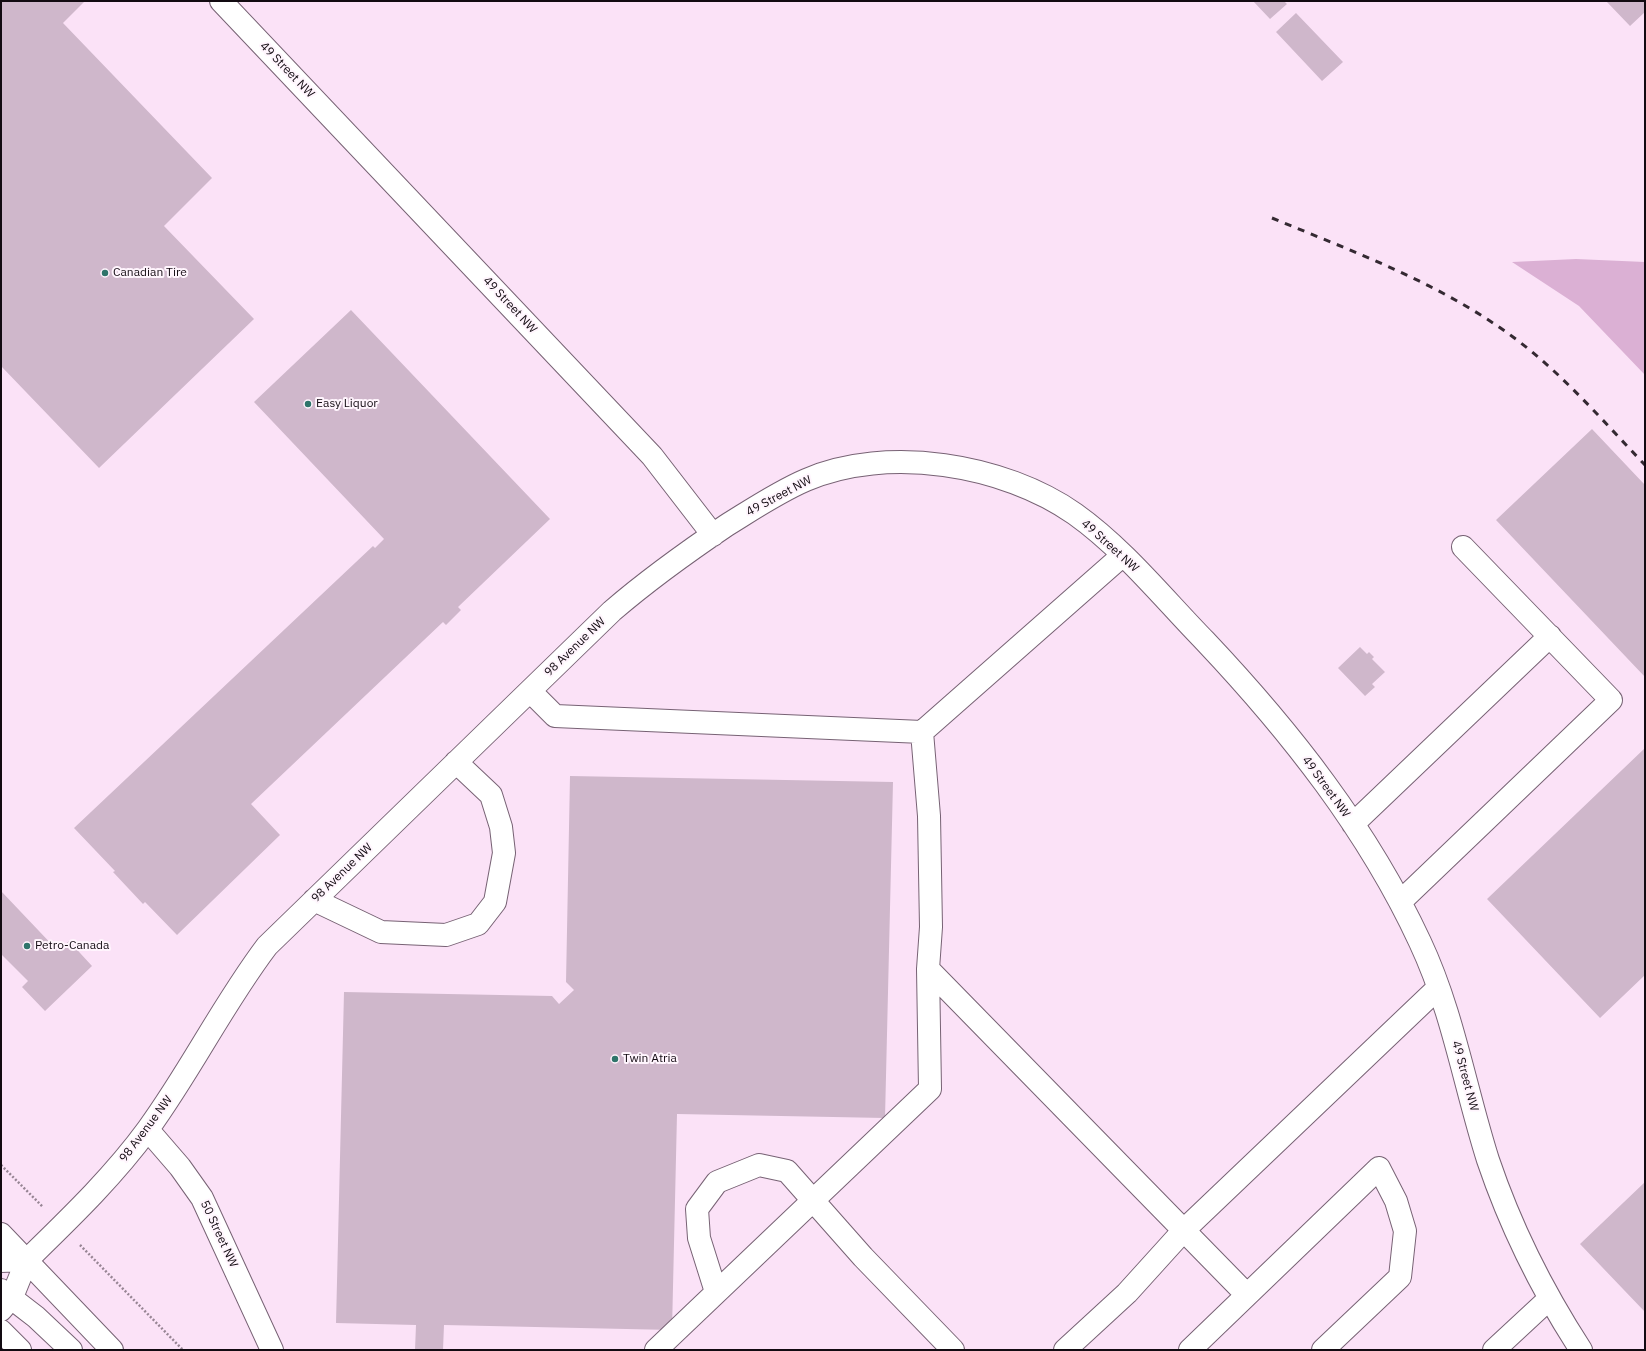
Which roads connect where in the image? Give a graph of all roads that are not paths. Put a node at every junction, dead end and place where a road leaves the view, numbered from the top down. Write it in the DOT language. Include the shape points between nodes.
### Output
graph roads {
  1 [pos="221,1"];
  2 [pos="713,535"];
  3 [pos="1463,547"];
  4 [pos="1123,555"];
  5 [pos="1550,636"];
  6 [pos="530,691"];
  7 [pos="922,732"];
  8 [pos="456,762"];
  9 [pos="1353,824"];
  10 [pos="314,900"];
  11 [pos="1400,902"];
  12 [pos="928,969"];
  13 [pos="1438,988"];
  14 [pos="148,1130"];
  15 [pos="814,1200"];
  16 [pos="1184,1230"];
  17 [pos="1,1234"];
  18 [pos="1,1255"];
  19 [pos="1,1260"];
  20 [pos="27,1260"];
  21 [pos="716,1292"];
  22 [pos="1247,1295"];
  23 [pos="5,1299"];
  24 [pos="1549,1299"];
  25 [pos="1,1330"];
  26 [pos="20,1350"];
  27 [pos="71,1350"];
  28 [pos="112,1350"];
  29 [pos="272,1350"];
  30 [pos="656,1350"];
  31 [pos="953,1350"];
  32 [pos="1065,1350"];
  33 [pos="1190,1350"];
  34 [pos="1323,1350"];
  35 [pos="1494,1350"];
  36 [pos="1581,1350"];
  1 -- 2 [label="street, 49 Street NW" via="652,456"];
  2 -- 4 [label="street, 49 Street NW" via="758,505 809,479 843,469 913,462 979,472 1024,487 1071,512"];
  2 -- 6 [label="street, 98 Avenue NW" via="627,598"];
  3 -- 5 [label="street"];
  4 -- 7 [label="street"];
  4 -- 9 [label="street, 49 Street NW" via="1243,682 1315,770"];
  5 -- 9 [label="street"];
  5 -- 11 [label="street" via="1612,700"];
  6 -- 7 [label="street" via="555,716"];
  6 -- 8 [label="street, 98 Avenue NW"];
  7 -- 12 [label="street" via="929,816 931,927"];
  8 -- 10 [label="street, 98 Avenue NW"];
  8 -- 10 [label="street" via="492,795 501,827 504,853 495,902 478,924 446,935 381,932"];
  9 -- 11 [label="street, 49 Street NW"];
  10 -- 14 [label="street, 98 Avenue NW" via="267,946 256,961"];
  11 -- 13 [label="street, 49 Street NW" via="1422,946"];
  12 -- 15 [label="street" via="930,1090"];
  12 -- 16 [label="street"];
  13 -- 16 [label="street"];
  13 -- 24 [label="street, 49 Street NW" via="1504,1206"];
  14 -- 20 [label="street, 98 Avenue NW" via="85,1203"];
  14 -- 29 [label="street, 50 Street NW" via="180,1167 202,1198"];
  15 -- 21 [label="street"];
  15 -- 21 [label="street" via="787,1172 759,1165 717,1182 697,1209 699,1238"];
  15 -- 31 [label="street" via="863,1257"];
  16 -- 22 [label="street"];
  16 -- 32 [label="street" via="1127,1293"];
  17 -- 20 [label="street"];
  18 -- 20 [label="street"];
  19 -- 20 [label="street"];
  20 -- 23 [label="street, 98 Avenue NW"];
  20 -- 28 [label="street"];
  21 -- 30 [label="street"];
  22 -- 33 [label="street"];
  22 -- 34 [label="street" via="1379,1168 1396,1201 1404,1231 1400,1277"];
  23 -- 27 [label="street" via="36,1317"];
  24 -- 35 [label="street"];
  24 -- 36 [label="street, 49 Street NW"];
  25 -- 26 [label="street"];
}
